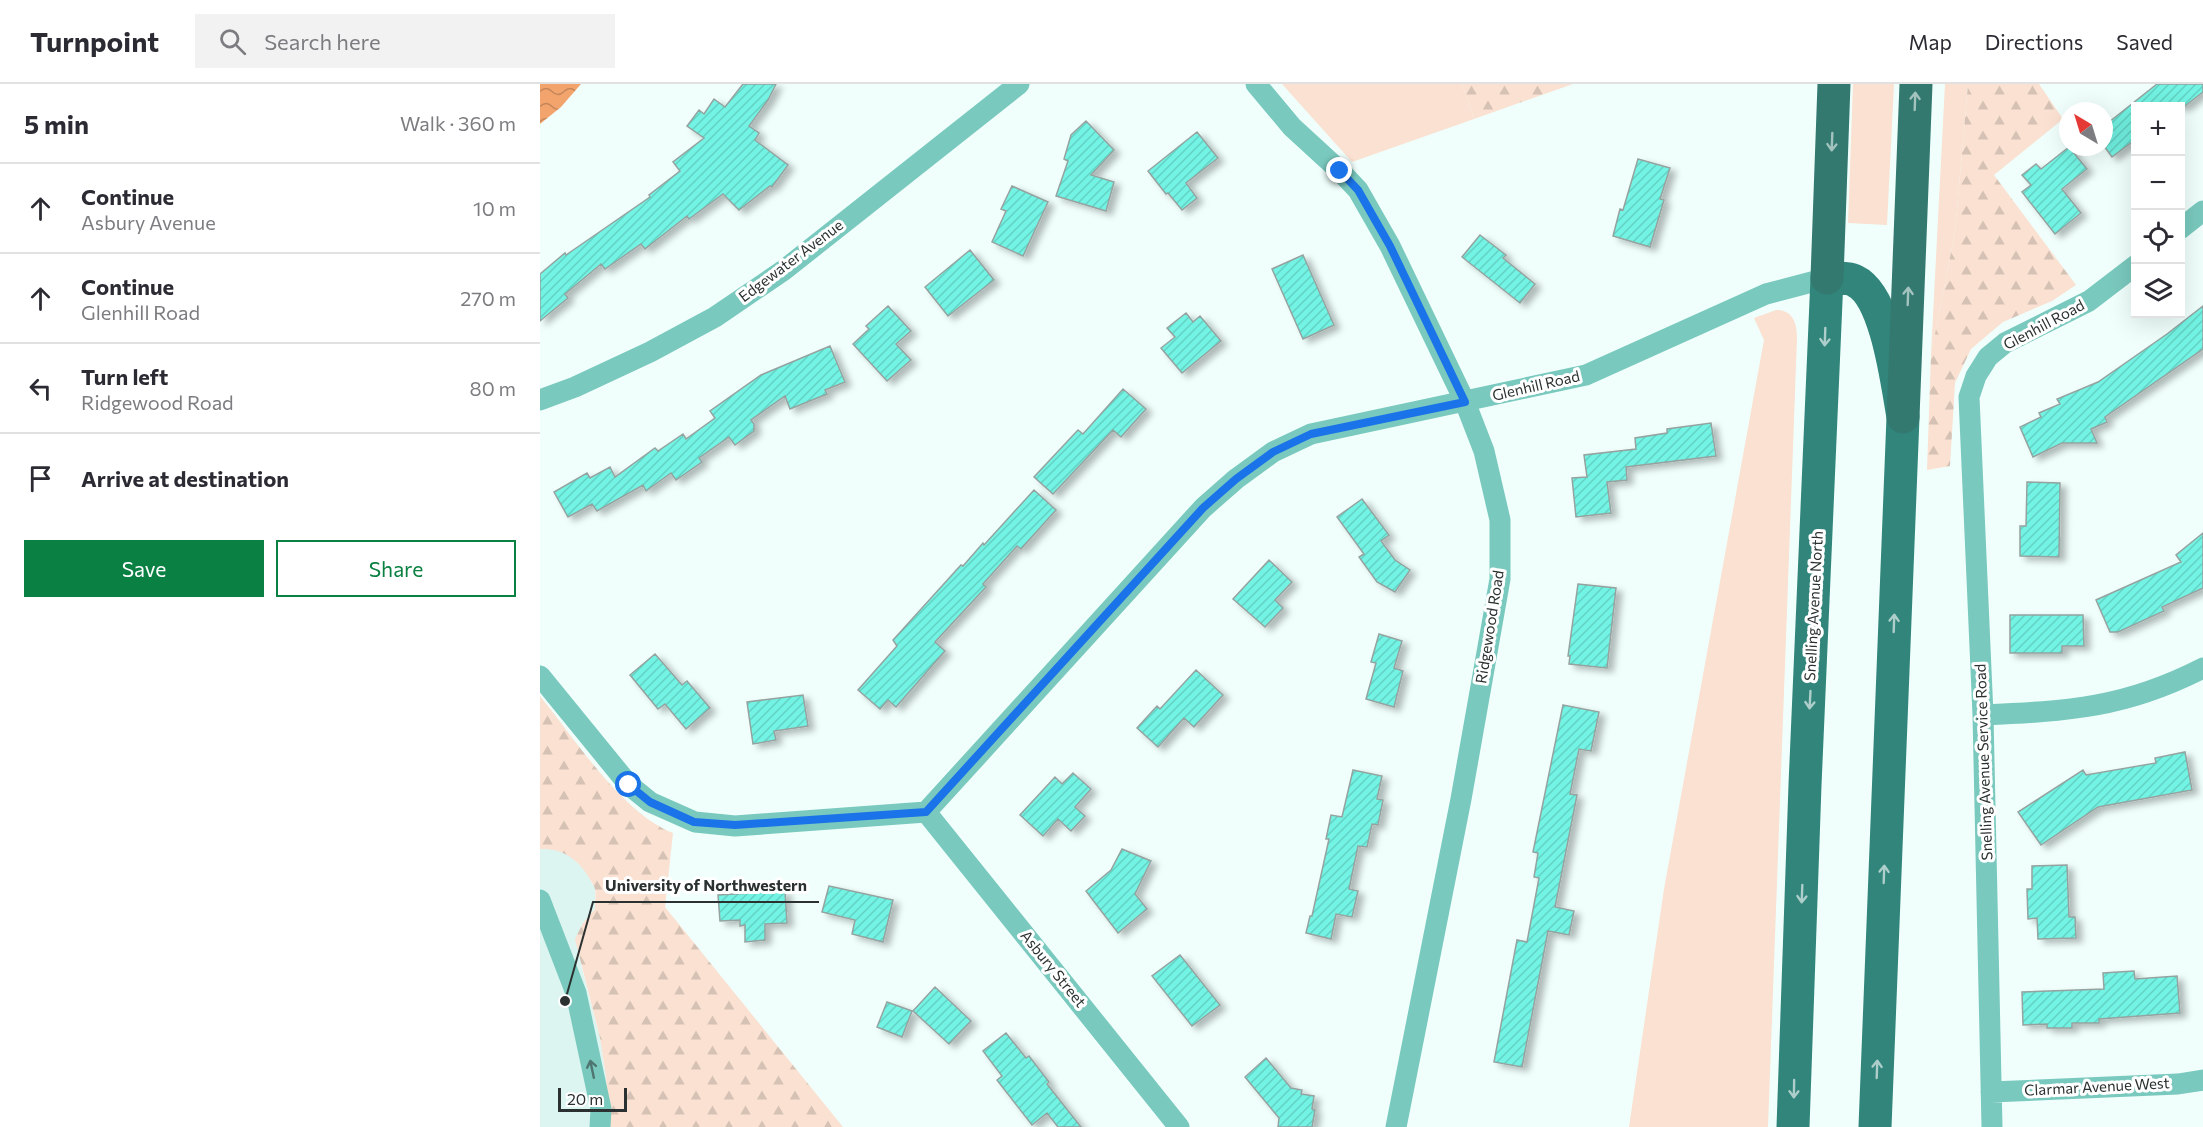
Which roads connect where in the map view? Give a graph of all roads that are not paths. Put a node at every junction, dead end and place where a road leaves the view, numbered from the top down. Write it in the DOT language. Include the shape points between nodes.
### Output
graph roads {
  1 [pos="1019,84"];
  2 [pos="1256,84"];
  3 [pos="1834,84"];
  4 [pos="1916,84"];
  5 [pos="2203,211"];
  6 [pos="2185,226"];
  7 [pos="2131,269"];
  8 [pos="1827,278"];
  9 [pos="1970,397"];
  10 [pos="540,400"];
  11 [pos="1465,402"];
  12 [pos="1903,417"];
  13 [pos="2203,668"];
  14 [pos="540,676"];
  15 [pos="1983,715"];
  16 [pos="926,812"];
  17 [pos="540,900"];
  18 [pos="2203,1080"];
  19 [pos="1991,1092"];
  20 [pos="600,1127"];
  21 [pos="1179,1127"];
  22 [pos="1396,1127"];
  23 [pos="1793,1127"];
  24 [pos="1875,1127"];
  25 [pos="1992,1127"];
  1 -- 10 [label="street, Edgewater Avenue" via="784,270 715,317 650,352"];
  2 -- 11 [label="street, Ridgewood Road" via="1292,127 1358,190 1390,246"];
  3 -- 8 [label="highway, Snelling Avenue North, one-way"];
  12 -- 4 [label="highway, one-way"];
  5 -- 6 [label="street"];
  7 -- 9 [label="street, Glenhill Road" via="2089,301 2005,343 1988,357 1976,376"];
  8 -- 11 [label="street, Glenhill Road" via="1766,294 1586,375"];
  8 -- 12 [label="highway" via="1854,280 1868,291 1885,326"];
  8 -- 23 [label="highway, Snelling Avenue North, one-way"];
  9 -- 15 [label="street, Snelling Avenue Service Road"];
  11 -- 16 [label="street, Glenhill Road" via="1311,434 1273,452 1236,479 1203,508"];
  11 -- 22 [label="street, Ridgewood Road" via="1484,451 1500,520 1500,579"];
  24 -- 12 [label="highway, one-way"];
  13 -- 15 [label="street" via="2173,684 2092,707"];
  14 -- 16 [label="street" via="629,785 650,802 694,822 735,825"];
  15 -- 19 [label="street, Snelling Avenue Service Road"];
  16 -- 21 [label="street, Asbury Street"];
  20 -- 17 [label="street, one-way" via="601,1109 576,993"];
  18 -- 19 [label="street, Clarmar Avenue West"];
  19 -- 25 [label="street, Snelling Avenue Service Road"];
}
